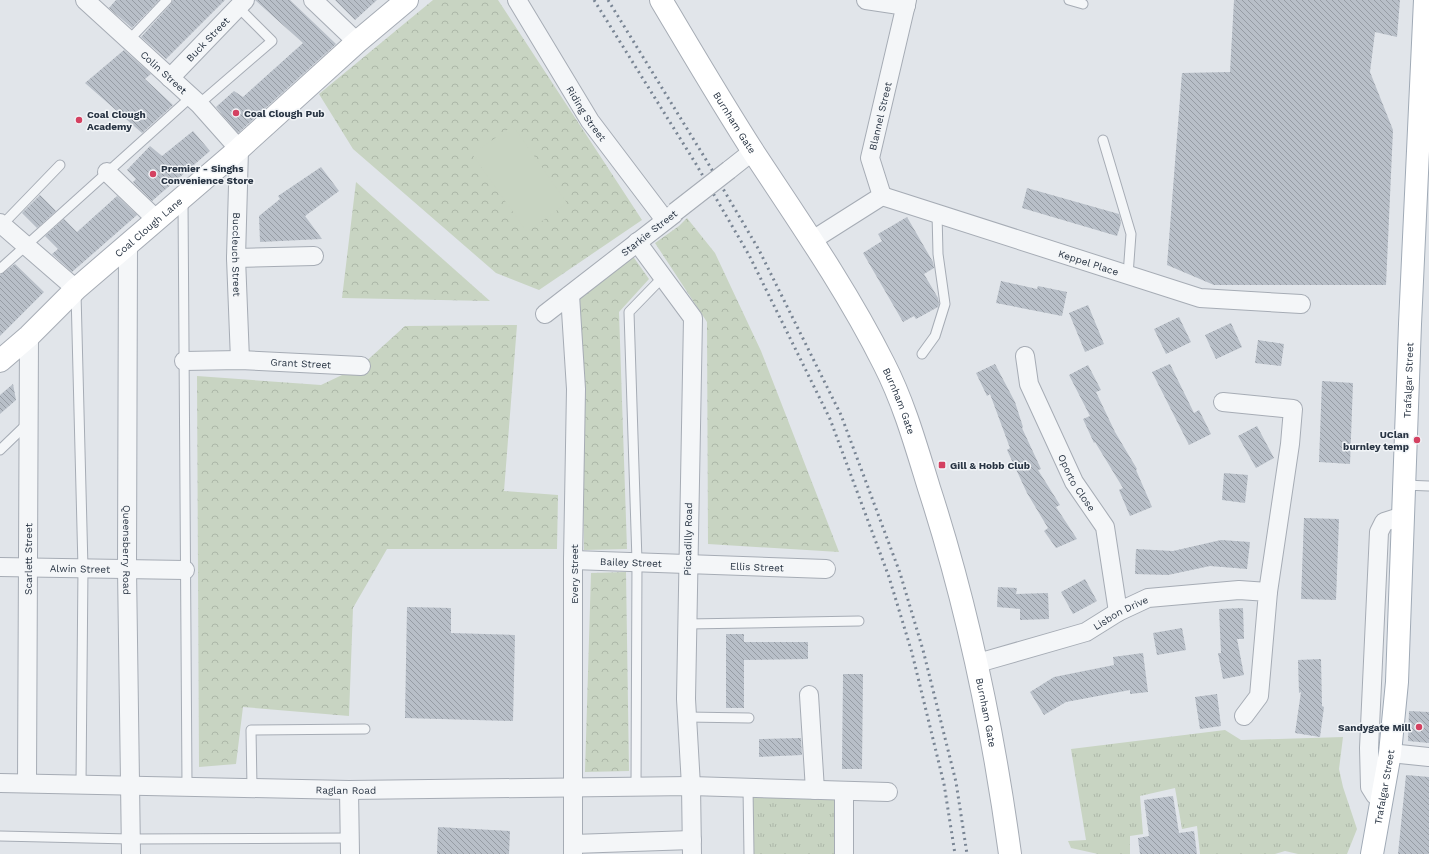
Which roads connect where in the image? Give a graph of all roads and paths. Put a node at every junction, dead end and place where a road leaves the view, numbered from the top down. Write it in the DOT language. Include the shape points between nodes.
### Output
graph roads {
  1 [pos="167,0"];
  2 [pos="314,0"];
  3 [pos="407,0"];
  4 [pos="517,0"];
  5 [pos="661,0"];
  6 [pos="866,0"];
  7 [pos="1068,0"];
  8 [pos="1425,0"];
  9 [pos="89,1"];
  10 [pos="907,3"];
  11 [pos="241,4"];
  12 [pos="1083,4"];
  13 [pos="129,40"];
  14 [pos="356,42"];
  15 [pos="170,78"];
  16 [pos="195,101"];
  17 [pos="1103,140"];
  18 [pos="239,148"];
  19 [pos="753,151"];
  20 [pos="60,165"];
  21 [pos="107,172"];
  22 [pos="882,196"];
  23 [pos="183,197"];
  24 [pos="937,214"];
  25 [pos="670,216"];
  26 [pos="157,220"];
  27 [pos="1,224"];
  28 [pos="812,241"];
  29 [pos="637,242"];
  30 [pos="25,245"];
  31 [pos="128,245"];
  32 [pos="314,256"];
  33 [pos="236,258"];
  34 [pos="0,269"];
  35 [pos="1128,275"];
  36 [pos="663,277"];
  37 [pos="76,289"];
  38 [pos="570,295"];
  39 [pos="1301,304"];
  40 [pos="545,314"];
  41 [pos="29,336"];
  42 [pos="922,354"];
  43 [pos="1025,356"];
  44 [pos="0,360"];
  45 [pos="240,360"];
  46 [pos="184,361"];
  47 [pos="360,366"];
  48 [pos="1223,402"];
  49 [pos="29,422"];
  50 [pos="0,450"];
  51 [pos="1404,485"];
  52 [pos="1429,486"];
  53 [pos="1403,516"];
  54 [pos="573,560"];
  55 [pos="637,561"];
  56 [pos="688,562"];
  57 [pos="0,567"];
  58 [pos="28,567"];
  59 [pos="83,568"];
  60 [pos="127,569"];
  61 [pos="826,569"];
  62 [pos="185,570"];
  63 [pos="1268,592"];
  64 [pos="1118,612"];
  65 [pos="858,621"];
  66 [pos="687,624"];
  67 [pos="978,663"];
  68 [pos="809,694"];
  69 [pos="1244,716"];
  70 [pos="688,717"];
  71 [pos="749,718"];
  72 [pos="365,729"];
  73 [pos="1390,753"];
  74 [pos="1429,757"];
  75 [pos="0,783"];
  76 [pos="27,783"];
  77 [pos="81,783"];
  78 [pos="129,784"];
  79 [pos="187,785"];
  80 [pos="691,786"];
  81 [pos="252,787"];
  82 [pos="636,787"];
  83 [pos="574,788"];
  84 [pos="748,788"];
  85 [pos="348,790"];
  86 [pos="815,790"];
  87 [pos="844,791"];
  88 [pos="888,792"];
  89 [pos="1381,799"];
  90 [pos="0,836"];
  91 [pos="130,846"];
  92 [pos="350,846"];
  93 [pos="692,847"];
  94 [pos="573,849"];
  95 [pos="749,854"];
  96 [pos="844,854"];
  97 [pos="1010,854"];
  98 [pos="1372,854"];
  1 -- 13 [label="lane"];
  2 -- 14 [label="street"];
  3 -- 14 [label="main road, Coal Clough Lane"];
  4 -- 25 [label="street, Riding Street" via="590,121"];
  5 -- 19 [label="main road, Burnham Gate"];
  6 -- 10 [label="street"];
  7 -- 12 [label="lane"];
  8 -- 51 [label="main road, Trafalgar Street"];
  9 -- 13 [label="street, Colin Street"];
  10 -- 22 [label="street, Blannel Street" via="870,158"];
  11 -- 15 [label="street, Buck Street"];
  11 -- 16 [label="lane" via="272,41"];
  13 -- 15 [label="street, Colin Street"];
  14 -- 18 [label="main road, Coal Clough Lane"];
  15 -- 16 [label="street, Colin Street"];
  16 -- 18 [label="street, Colin Street"];
  16 -- 21 [label="lane"];
  17 -- 35 [label="lane" via="1131,234"];
  18 -- 23 [label="main road, Coal Clough Lane"];
  18 -- 33 [label="street, Buccleuch Street"];
  19 -- 25 [label="street, Starkie Street, bridge"];
  19 -- 28 [label="main road, Burnham Gate"];
  20 -- 27 [label="lane"];
  21 -- 26 [label="street"];
  21 -- 30 [label="lane"];
  22 -- 24 [label="street, Keppel Place"];
  22 -- 28 [label="street"];
  23 -- 26 [label="main road, Coal Clough Lane"];
  23 -- 46 [label="lane"];
  24 -- 35 [label="street, Keppel Place"];
  24 -- 42 [label="lane" via="938,254 945,304 935,336"];
  25 -- 29 [label="street, Starkie Street"];
  26 -- 31 [label="main road, Coal Clough Lane"];
  27 -- 30 [label="street"];
  28 -- 67 [label="main road, Burnham Gate" via="885,366 909,426 944,534"];
  29 -- 36 [label="street, Piccadilly Road"];
  29 -- 38 [label="street, Starkie Street"];
  30 -- 34 [label="lane"];
  30 -- 37 [label="street"];
  31 -- 37 [label="main road, Coal Clough Lane"];
  31 -- 60 [label="street, Queensberry Road"];
  32 -- 33 [label="street"];
  33 -- 45 [label="street, Buccleuch Street"];
  35 -- 39 [label="street, Keppel Place" via="1200,298"];
  36 -- 55 [label="lane" via="629,312"];
  36 -- 56 [label="street, Piccadilly Road" via="693,318"];
  37 -- 41 [label="main road, Coal Clough Lane"];
  37 -- 59 [label="lane"];
  38 -- 40 [label="street, Starkie Street"];
  38 -- 54 [label="street, Every Street" via="576,389"];
  41 -- 44 [label="main road, Coal Clough Lane"];
  41 -- 49 [label="street, Scarlett Street"];
  43 -- 64 [label="street, Oporto Close" via="1029,384 1074,482 1105,527"];
  45 -- 46 [label="street, Grant Street"];
  45 -- 47 [label="street, Grant Street"];
  46 -- 62 [label="lane"];
  48 -- 63 [label="street" via="1293,409"];
  49 -- 50 [label="lane"];
  49 -- 58 [label="street, Scarlett Street"];
  51 -- 52 [label="lane"];
  51 -- 53 [label="main road, Trafalgar Street"];
  53 -- 73 [label="main road, Trafalgar Street" via="1397,682"];
  53 -- 89 [label="street" via="1384,522 1379,532 1369,748 1370,787"];
  54 -- 55 [label="street, Bailey Street"];
  54 -- 83 [label="street, Every Street"];
  55 -- 56 [label="street, Bailey Street"];
  55 -- 82 [label="lane"];
  56 -- 61 [label="street, Ellis Street"];
  56 -- 66 [label="street, Piccadilly Road"];
  57 -- 58 [label="street, Alwin Street"];
  58 -- 59 [label="street, Alwin Street"];
  58 -- 76 [label="street, Scarlett Street"];
  59 -- 60 [label="street, Alwin Street"];
  59 -- 77 [label="lane"];
  60 -- 62 [label="street, Alwin Street"];
  60 -- 78 [label="street, Queensberry Road"];
  62 -- 79 [label="lane"];
  63 -- 64 [label="street, Lisbon Drive" via="1239,590 1148,598"];
  63 -- 69 [label="street" via="1259,696"];
  64 -- 67 [label="street, Lisbon Drive" via="1086,632"];
  65 -- 66 [label="lane"];
  66 -- 70 [label="street, Piccadilly Road"];
  67 -- 97 [label="main road, Burnham Gate" via="1000,781"];
  68 -- 86 [label="street"];
  70 -- 71 [label="lane"];
  70 -- 80 [label="street, Piccadilly Road"];
  72 -- 81 [label="lane" via="251,730"];
  73 -- 74 [label="street"];
  73 -- 89 [label="main road, Trafalgar Street"];
  75 -- 76 [label="street, Raglan Road"];
  76 -- 77 [label="street, Raglan Road"];
  77 -- 78 [label="street, Raglan Road"];
  78 -- 79 [label="street, Raglan Road"];
  78 -- 91 [label="street, Queensberry Road"];
  79 -- 81 [label="street, Raglan Road"];
  80 -- 82 [label="street, Raglan Road"];
  80 -- 84 [label="street, Raglan Road"];
  80 -- 93 [label="street, Piccadilly Road"];
  81 -- 85 [label="street, Raglan Road"];
  82 -- 83 [label="street, Raglan Road"];
  83 -- 85 [label="street, Raglan Road"];
  83 -- 94 [label="street, Every Street"];
  84 -- 86 [label="street, Raglan Road"];
  84 -- 95 [label="lane"];
  85 -- 92 [label="street"];
  86 -- 87 [label="street, Raglan Road"];
  87 -- 88 [label="street, Raglan Road"];
  87 -- 96 [label="street"];
  89 -- 98 [label="main road, Trafalgar Street"];
  90 -- 91 [label="lane"];
  91 -- 92 [label="lane"];
  93 -- 94 [label="street"];
}
